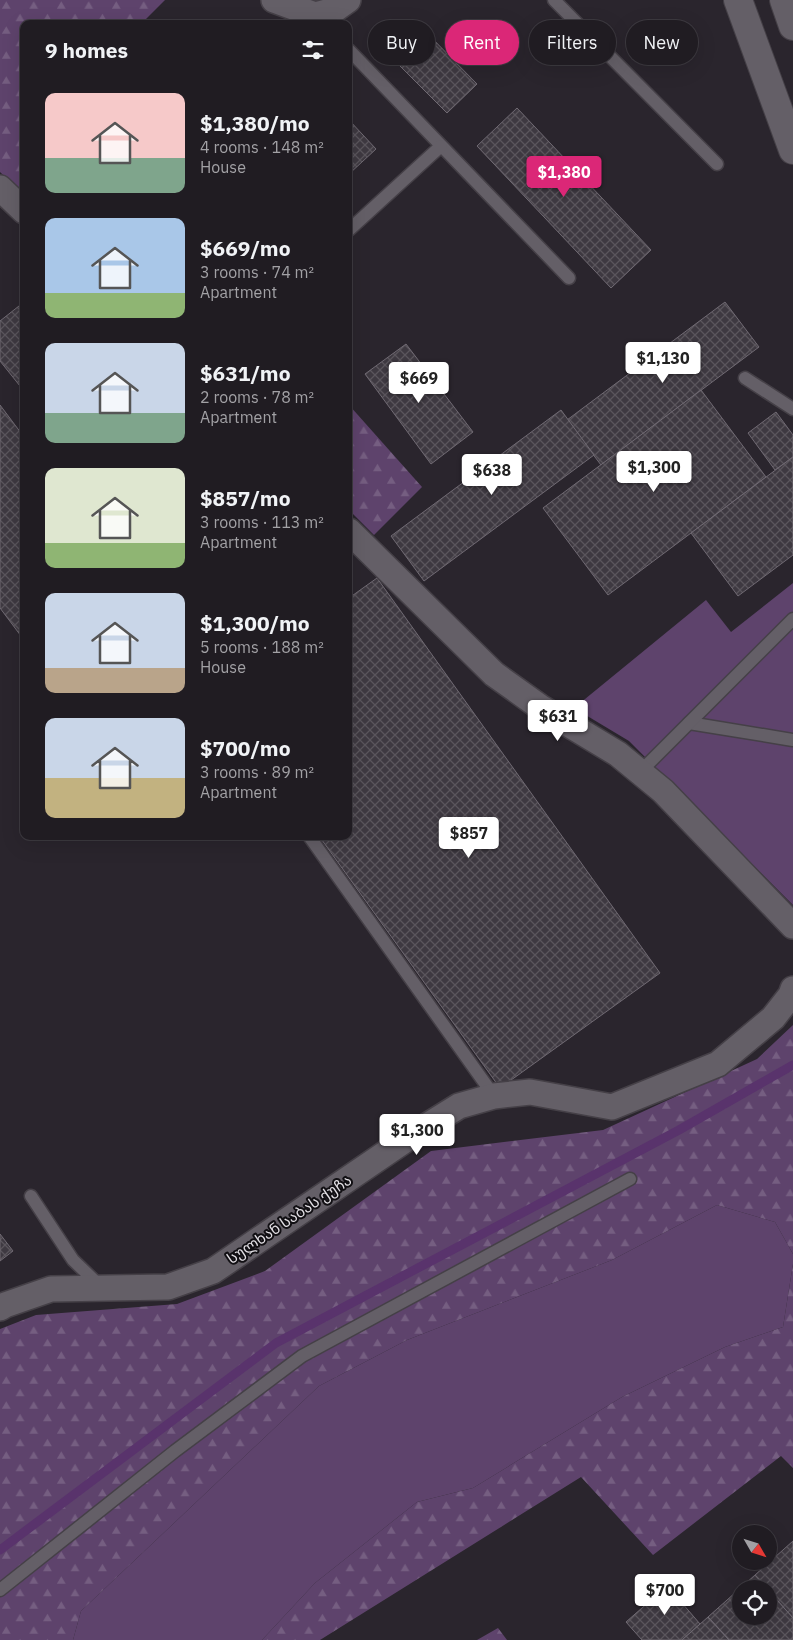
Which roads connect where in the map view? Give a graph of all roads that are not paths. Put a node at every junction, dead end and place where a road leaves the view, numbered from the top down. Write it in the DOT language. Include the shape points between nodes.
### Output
graph roads {
  1 [pos="274,0"];
  2 [pos="348,0"];
  3 [pos="554,0"];
  4 [pos="738,0"];
  5 [pos="784,0"];
  6 [pos="319,20"];
  7 [pos="793,26"];
  8 [pos="352,53"];
  9 [pos="441,146"];
  10 [pos="793,150"];
  11 [pos="717,164"];
  12 [pos="0,188"];
  13 [pos="20,207"];
  14 [pos="352,227"];
  15 [pos="569,278"];
  16 [pos="745,378"];
  17 [pos="793,409"];
  18 [pos="352,534"];
  19 [pos="793,619"];
  20 [pos="689,723"];
  21 [pos="793,740"];
  22 [pos="640,772"];
  23 [pos="312,840"];
  24 [pos="793,926"];
  25 [pos="793,989"];
  26 [pos="494,1096"];
  27 [pos="630,1179"];
  28 [pos="31,1196"];
  29 [pos="102,1288"];
  30 [pos="0,1308"];
  31 [pos="0,1590"];
  1 -- 6 [label="street"];
  2 -- 6 [label="street"];
  3 -- 11 [label="lane"];
  4 -- 10 [label="main road"];
  5 -- 7 [label="main road"];
  8 -- 9 [label="lane"];
  9 -- 14 [label="lane"];
  9 -- 15 [label="lane"];
  12 -- 13 [label="street"];
  16 -- 17 [label="lane"];
  18 -- 22 [label="street" via="494,674 540,707 618,754"];
  19 -- 20 [label="lane"];
  20 -- 21 [label="lane"];
  20 -- 22 [label="lane"];
  22 -- 24 [label="street" via="663,791"];
  23 -- 26 [label="lane"];
  25 -- 26 [label="street, სულხან საბას ქუჩა" via="773,1018 718,1064 612,1107 530,1092"];
  26 -- 29 [label="street, სულხან საბას ქუჩა" via="460,1106 421,1130 213,1270 168,1287"];
  27 -- 31 [label="lane" via="302,1356 175,1450"];
  28 -- 29 [label="lane" via="73,1260"];
  29 -- 30 [label="street, სულხან საბას ქუჩა" via="51,1289"];
}
